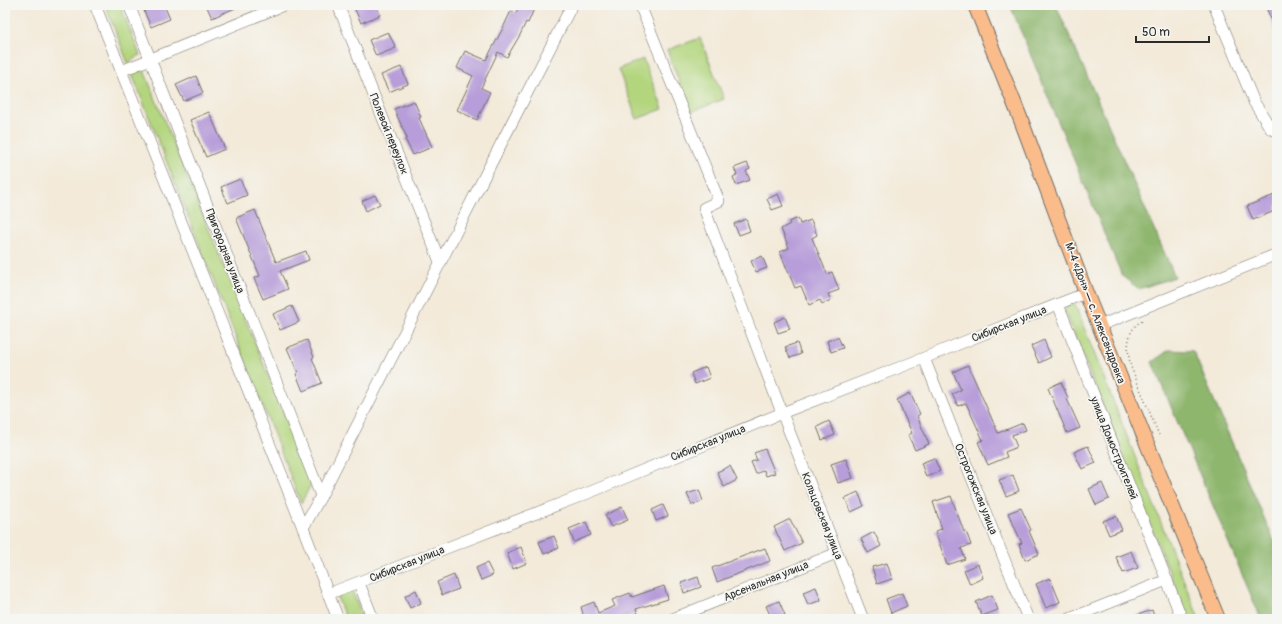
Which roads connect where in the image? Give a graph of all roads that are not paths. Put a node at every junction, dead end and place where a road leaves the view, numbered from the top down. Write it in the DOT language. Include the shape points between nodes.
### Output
graph roads {
  1 [pos="96,5"];
  2 [pos="129,5"];
  3 [pos="284,5"];
  4 [pos="338,5"];
  5 [pos="572,5"];
  6 [pos="640,5"];
  7 [pos="975,5"];
  8 [pos="1214,5"];
  9 [pos="151,59"];
  10 [pos="122,71"];
  11 [pos="1277,131"];
  12 [pos="1277,254"];
  13 [pos="440,262"];
  14 [pos="1086,293"];
  15 [pos="1058,304"];
  16 [pos="1099,326"];
  17 [pos="924,358"];
  18 [pos="782,413"];
  19 [pos="321,496"];
  20 [pos="303,528"];
  21 [pos="837,553"];
  22 [pos="1167,580"];
  23 [pos="359,583"];
  24 [pos="328,594"];
  25 [pos="338,619"];
  26 [pos="373,619"];
  27 [pos="672,619"];
  28 [pos="863,619"];
  29 [pos="1028,619"];
  30 [pos="1070,619"];
  31 [pos="1182,619"];
  32 [pos="1218,619"];
  1 -- 10 [label="street"];
  2 -- 9 [label="street, Пригородная улица"];
  3 -- 9 [label="street"];
  4 -- 13 [label="street, Полевой переулок"];
  5 -- 13 [label="street"];
  6 -- 18 [label="street, Кольцовская улица" via="719,201 704,208"];
  7 -- 14 [label="main road, М-4 «Дон» — с. Александровка"];
  8 -- 11 [label="street" via="1254,102 1271,129"];
  9 -- 10 [label="street"];
  9 -- 19 [label="street, Пригородная улица"];
  10 -- 20 [label="street"];
  12 -- 16 [label="street"];
  13 -- 19 [label="street"];
  14 -- 15 [label="street"];
  14 -- 16 [label="main road, М-4 «Дон» — с. Александровка"];
  15 -- 17 [label="street, Сибирская улица"];
  15 -- 22 [label="street, улица Домостроителей"];
  16 -- 32 [label="main road, М-4 «Дон» — с. Александровка"];
  17 -- 18 [label="street, Сибирская улица"];
  17 -- 29 [label="street, Острогожская улица"];
  18 -- 21 [label="street, Кольцовская улица"];
  18 -- 23 [label="street, Сибирская улица"];
  19 -- 20 [label="street"];
  20 -- 24 [label="street"];
  21 -- 27 [label="street, Арсенальная улица"];
  21 -- 28 [label="street, Кольцовская улица"];
  22 -- 30 [label="street"];
  22 -- 31 [label="street, улица Домостроителей"];
  23 -- 24 [label="street, Сибирская улица"];
  23 -- 26 [label="street"];
  24 -- 25 [label="street"];
}
